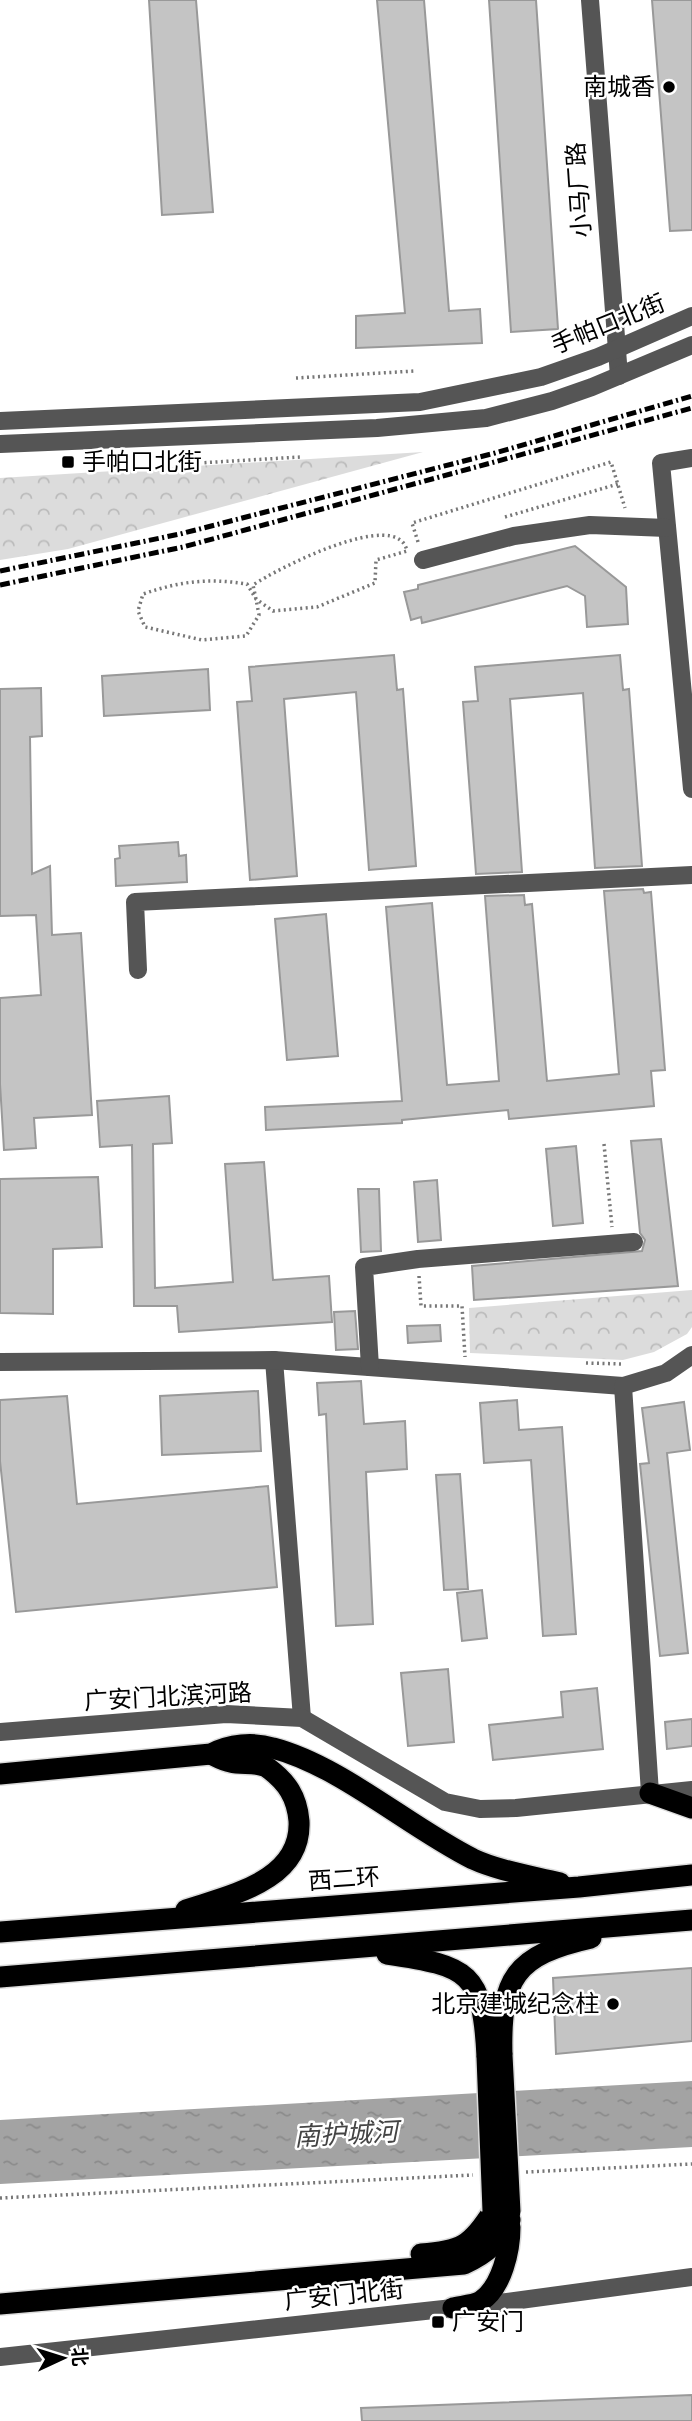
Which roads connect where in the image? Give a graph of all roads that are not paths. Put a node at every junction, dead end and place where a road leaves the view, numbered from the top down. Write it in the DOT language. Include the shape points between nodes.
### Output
graph roads {
  1 [pos="590,0"];
  2 [pos="692,316"];
  3 [pos="692,345"];
  4 [pos="615,349"];
  5 [pos="620,376"];
  6 [pos="0,421"];
  7 [pos="0,444"];
  8 [pos="692,458"];
  9 [pos="667,528"];
  10 [pos="424,560"];
  11 [pos="692,789"];
  12 [pos="692,875"];
  13 [pos="138,970"];
  14 [pos="634,1242"];
  15 [pos="692,1355"];
  16 [pos="274,1360"];
  17 [pos="0,1362"];
  18 [pos="370,1367"];
  19 [pos="623,1386"];
  20 [pos="302,1718"];
  21 [pos="0,1732"];
  22 [pos="211,1754"];
  23 [pos="0,1774"];
  24 [pos="692,1790"];
  25 [pos="650,1793"];
  26 [pos="692,1808"];
  27 [pos="692,1875"];
  28 [pos="579,1887"];
  29 [pos="158,1920"];
  30 [pos="692,1920"];
  31 [pos="659,1922"];
  32 [pos="0,1932"];
  33 [pos="294,1954"];
  34 [pos="0,1976"];
  35 [pos="494,2056"];
  36 [pos="504,2214"];
  37 [pos="692,2277"];
  38 [pos="198,2281"];
  39 [pos="0,2290"];
  40 [pos="0,2304"];
  41 [pos="453,2308"];
  42 [pos="0,2357"];
  1 -- 4 [label="street, 小马厂路"];
  2 -- 4 [label="street, 手帕口北街"];
  3 -- 5 [label="street, 手帕口北街"];
  4 -- 5 [label="street, 小马厂路"];
  4 -- 6 [label="street, 手帕口北街" via="541,377 420,402"];
  5 -- 7 [label="street, 手帕口北街" via="552,401 486,418 377,428"];
  8 -- 9 [label="street" via="661,463"];
  9 -- 10 [label="street" via="590,525 514,536"];
  9 -- 11 [label="street"];
  12 -- 13 [label="street" via="135,902"];
  14 -- 18 [label="street" via="364,1267"];
  15 -- 19 [label="street" via="666,1373"];
  16 -- 17 [label="street"];
  16 -- 18 [label="street"];
  16 -- 20 [label="street"];
  18 -- 19 [label="street"];
  19 -- 25 [label="street"];
  20 -- 21 [label="street, 广安门北滨河路" via="226,1714"];
  20 -- 25 [label="street, 广安门北滨河路" via="444,1802 480,1809 516,1808"];
  22 -- 23 [label="highway"];
  22 -- 28 [label="highway" via="234,1746 272,1747 339,1779 476,1860"];
  22 -- 29 [label="highway" via="230,1762 265,1765 289,1787 298,1807 299,1830 293,1852 281,1870 248,1888"];
  24 -- 25 [label="street, 广安门北滨河路"];
  25 -- 26 [label="highway"];
  27 -- 28 [label="highway, 西二环"];
  28 -- 29 [label="highway, 西二环"];
  29 -- 32 [label="highway, 西二环"];
  30 -- 31 [label="highway"];
  31 -- 33 [label="highway"];
  31 -- 35 [label="highway" via="568,1943 535,1956 504,1998"];
  33 -- 34 [label="highway"];
  33 -- 35 [label="highway" via="368,1951 456,1968 475,1988"];
  35 -- 36 [label="highway, bridge"];
  36 -- 38 [label="highway" via="463,2247 440,2253"];
  36 -- 41 [label="highway" via="505,2262 495,2282 481,2301"];
  37 -- 41 [label="street, 广安门北街"];
  38 -- 39 [label="highway"];
  38 -- 40 [label="highway"];
  41 -- 42 [label="street, 广安门北街"];
}
